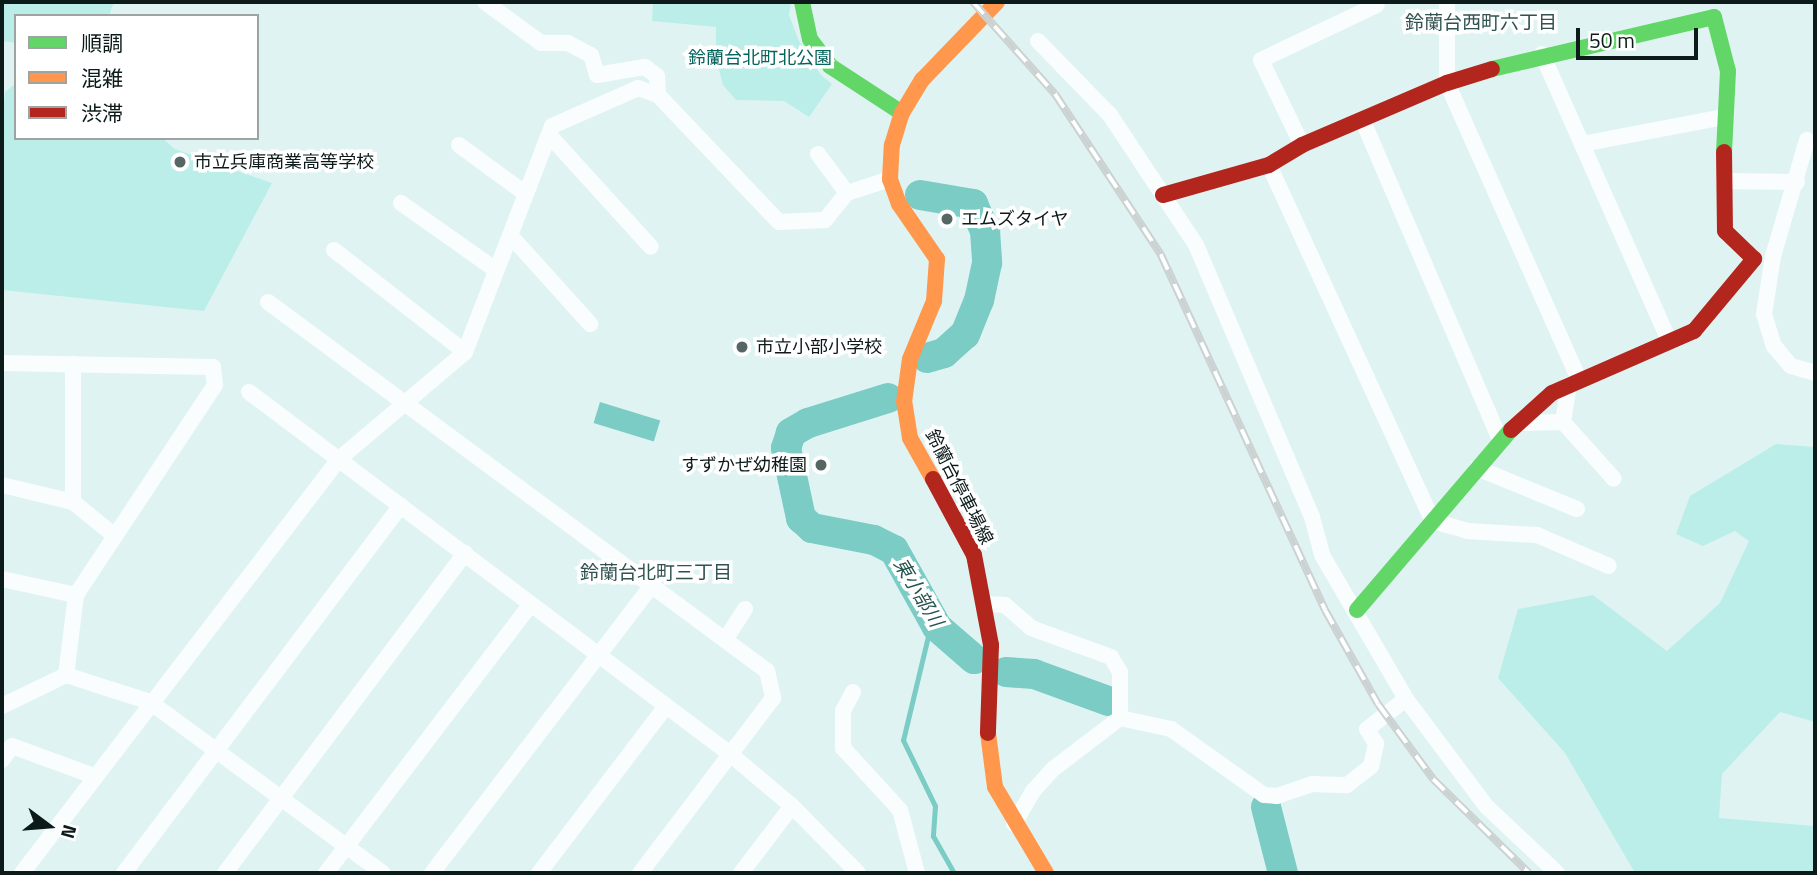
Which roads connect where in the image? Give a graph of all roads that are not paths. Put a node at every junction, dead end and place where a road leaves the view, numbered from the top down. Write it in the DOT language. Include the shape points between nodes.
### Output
graph roads {
  1 [pos="485,2"];
  2 [pos="802,2"];
  3 [pos="997,2"];
  4 [pos="1447,2"];
  5 [pos="1377,5"];
  6 [pos="1038,41"];
  7 [pos="1542,54"];
  8 [pos="1447,83"];
  9 [pos="658,95"];
  10 [pos="902,113"];
  11 [pos="1724,117"];
  12 [pos="1363,119"];
  13 [pos="549,135"];
  14 [pos="1807,140"];
  15 [pos="1582,144"];
  16 [pos="459,145"];
  17 [pos="1302,145"];
  18 [pos="818,154"];
  19 [pos="1269,165"];
  20 [pos="890,179"];
  21 [pos="1724,181"];
  22 [pos="1797,183"];
  23 [pos="847,193"];
  24 [pos="526,194"];
  25 [pos="1163,195"];
  26 [pos="401,203"];
  27 [pos="510,235"];
  28 [pos="651,247"];
  29 [pos="334,250"];
  30 [pos="496,270"];
  31 [pos="268,302"];
  32 [pos="590,324"];
  33 [pos="1669,341"];
  34 [pos="465,352"];
  35 [pos="2,363"];
  36 [pos="73,364"];
  37 [pos="1815,373"];
  38 [pos="1574,381"];
  39 [pos="249,392"];
  40 [pos="408,402"];
  41 [pos="1563,422"];
  42 [pos="1519,423"];
  43 [pos="1500,440"];
  44 [pos="339,459"];
  45 [pos="1477,468"];
  46 [pos="1614,479"];
  47 [pos="2,485"];
  48 [pos="73,502"];
  49 [pos="401,506"];
  50 [pos="1577,509"];
  51 [pos="1433,521"];
  52 [pos="115,536"];
  53 [pos="465,553"];
  54 [pos="1609,566"];
  55 [pos="2,579"];
  56 [pos="652,585"];
  57 [pos="76,596"];
  58 [pos="531,604"];
  59 [pos="986,604"];
  60 [pos="745,609"];
  61 [pos="1357,610"];
  62 [pos="725,640"];
  63 [pos="597,654"];
  64 [pos="66,675"];
  65 [pos="853,692"];
  66 [pos="1406,699"];
  67 [pos="150,702"];
  68 [pos="2,706"];
  69 [pos="666,706"];
  70 [pos="1120,718"];
  71 [pos="217,750"];
  72 [pos="729,753"];
  73 [pos="2,760"];
  74 [pos="94,776"];
  75 [pos="282,797"];
  76 [pos="792,806"];
  77 [pos="1014,824"];
  78 [pos="346,846"];
  79 [pos="854,871"];
  80 [pos="22,873"];
  81 [pos="124,873"];
  82 [pos="225,873"];
  83 [pos="326,873"];
  84 [pos="383,873"];
  85 [pos="432,873"];
  86 [pos="539,873"];
  87 [pos="640,873"];
  88 [pos="741,873"];
  89 [pos="917,873"];
  90 [pos="1046,873"];
  91 [pos="1557,873"];
  1 -- 9 [label="street" via="541,43 568,43 591,55 597,75 645,67 657,76"];
  2 -- 10 [label="street" via="810,38 830,66"];
  3 -- 10 [label="street, 鈴蘭台停車場線" via="922,80"];
  4 -- 8 [label="street"];
  5 -- 17 [label="street" via="1261,60"];
  6 -- 25 [label="street" via="1110,115"];
  7 -- 8 [label="street"];
  7 -- 11 [label="street" via="1714,17 1728,71"];
  7 -- 15 [label="street"];
  8 -- 12 [label="street"];
  8 -- 38 [label="street"];
  9 -- 13 [label="street" via="638,88 552,126"];
  9 -- 23 [label="street" via="779,222 825,220"];
  10 -- 20 [label="street, 鈴蘭台停車場線" via="892,145"];
  11 -- 15 [label="street"];
  11 -- 21 [label="street"];
  12 -- 17 [label="street"];
  12 -- 43 [label="street"];
  13 -- 24 [label="street"];
  13 -- 28 [label="street"];
  14 -- 22 [label="street"];
  15 -- 33 [label="street"];
  16 -- 24 [label="street"];
  17 -- 19 [label="street"];
  18 -- 23 [label="street"];
  19 -- 25 [label="street"];
  19 -- 51 [label="street"];
  20 -- 23 [label="street"];
  20 -- 59 [label="street, 鈴蘭台停車場線" via="900,204 937,259 934,300 910,359 904,402 910,438 974,555"];
  21 -- 22 [label="street"];
  21 -- 33 [label="street" via="1725,232 1754,259 1694,331"];
  22 -- 37 [label="street" via="1773,256 1764,314 1774,346 1791,366"];
  24 -- 27 [label="street"];
  25 -- 61 [label="street" via="1196,245 1312,517 1322,555"];
  26 -- 30 [label="street"];
  27 -- 30 [label="street"];
  27 -- 32 [label="street"];
  29 -- 34 [label="street"];
  30 -- 34 [label="street"];
  31 -- 40 [label="street" via="391,395"];
  33 -- 38 [label="street"];
  34 -- 40 [label="street"];
  35 -- 36 [label="street"];
  36 -- 48 [label="street"];
  36 -- 52 [label="street" via="213,368 215,385"];
  38 -- 41 [label="street"];
  38 -- 42 [label="street"];
  39 -- 44 [label="street"];
  40 -- 44 [label="street"];
  40 -- 56 [label="street"];
  41 -- 42 [label="street"];
  41 -- 46 [label="street"];
  42 -- 43 [label="street"];
  43 -- 45 [label="street"];
  44 -- 49 [label="street"];
  44 -- 67 [label="street"];
  45 -- 50 [label="street"];
  45 -- 51 [label="street"];
  47 -- 48 [label="street"];
  48 -- 52 [label="street"];
  49 -- 53 [label="street"];
  49 -- 71 [label="street"];
  51 -- 54 [label="street" via="1467,531 1537,535"];
  51 -- 61 [label="street"];
  52 -- 57 [label="street"];
  53 -- 58 [label="street"];
  53 -- 75 [label="street"];
  55 -- 57 [label="street"];
  56 -- 62 [label="street"];
  56 -- 63 [label="street"];
  57 -- 64 [label="street"];
  58 -- 63 [label="street"];
  58 -- 78 [label="street"];
  59 -- 70 [label="street" via="1004,605 1031,628 1111,657 1120,672"];
  59 -- 77 [label="street, 鈴蘭台停車場線" via="992,645 988,745 995,787"];
  60 -- 62 [label="street"];
  61 -- 66 [label="street"];
  62 -- 72 [label="street" via="766,671 773,698"];
  63 -- 69 [label="street"];
  63 -- 85 [label="street"];
  64 -- 67 [label="street"];
  64 -- 68 [label="street"];
  65 -- 89 [label="street" via="843,711 843,748 900,810"];
  66 -- 70 [label="street" via="1367,729 1377,744 1371,766 1346,785 1311,784 1277,796 1264,795 1171,729"];
  66 -- 91 [label="street" via="1486,806"];
  67 -- 71 [label="street"];
  67 -- 74 [label="street"];
  69 -- 72 [label="street"];
  69 -- 86 [label="street"];
  70 -- 77 [label="street" via="1054,769 1033,791"];
  71 -- 75 [label="street"];
  71 -- 81 [label="street"];
  72 -- 76 [label="street"];
  72 -- 87 [label="street"];
  73 -- 74 [label="street" via="12,746"];
  74 -- 80 [label="street"];
  75 -- 78 [label="street"];
  75 -- 82 [label="street"];
  76 -- 79 [label="street"];
  76 -- 88 [label="street"];
  77 -- 90 [label="street, 鈴蘭台停車場線"];
  78 -- 83 [label="street"];
  78 -- 84 [label="street"];
}
